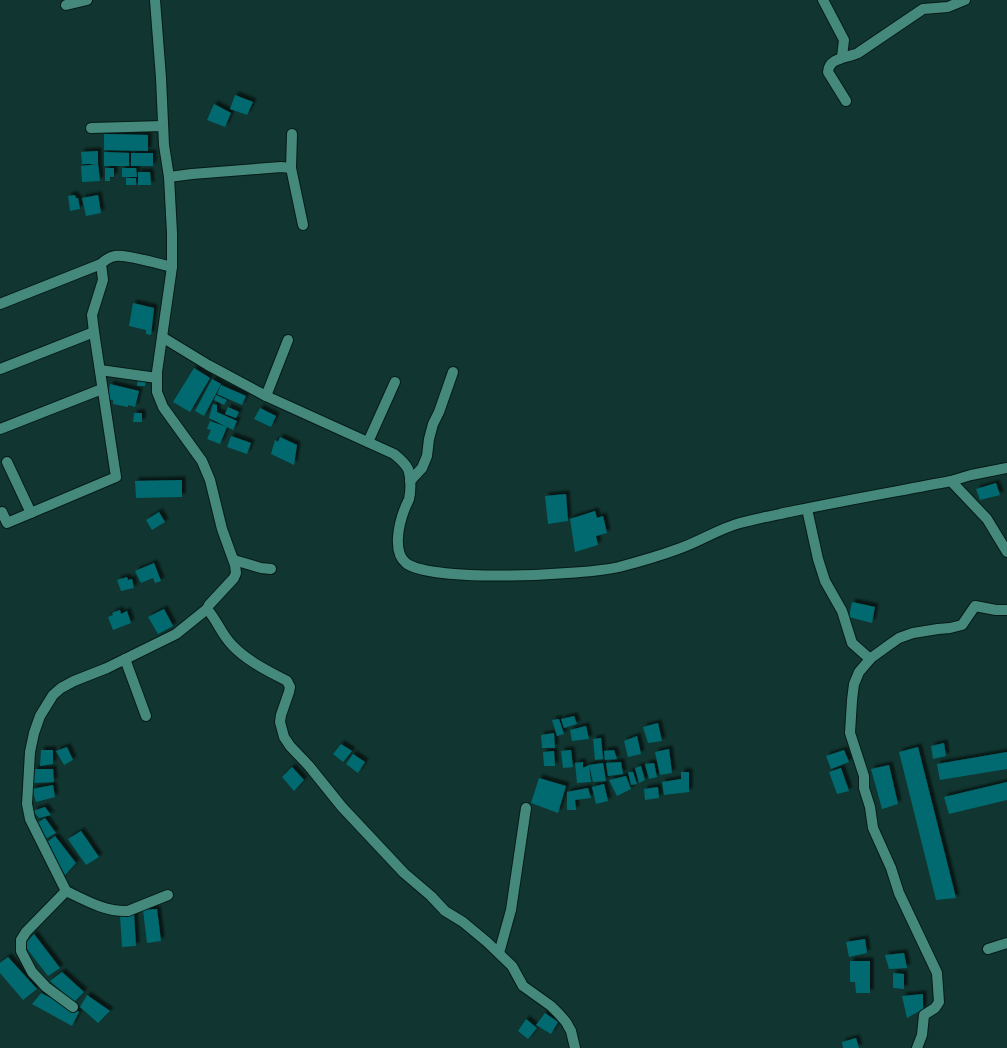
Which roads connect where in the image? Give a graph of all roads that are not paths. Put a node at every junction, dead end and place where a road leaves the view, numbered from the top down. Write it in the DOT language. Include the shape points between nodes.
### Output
graph roads {
  1 [pos="87,0"];
  2 [pos="155,0"];
  3 [pos="823,0"];
  4 [pos="965,0"];
  5 [pos="66,4"];
  6 [pos="842,57"];
  7 [pos="846,100"];
  8 [pos="163,126"];
  9 [pos="91,128"];
  10 [pos="292,134"];
  11 [pos="291,168"];
  12 [pos="170,177"];
  13 [pos="303,225"];
  14 [pos="101,264"];
  15 [pos="172,267"];
  16 [pos="0,304"];
  17 [pos="94,332"];
  18 [pos="162,337"];
  19 [pos="288,340"];
  20 [pos="0,369"];
  21 [pos="100,370"];
  22 [pos="453,372"];
  23 [pos="156,378"];
  24 [pos="395,382"];
  25 [pos="102,389"];
  26 [pos="266,396"];
  27 [pos="0,429"];
  28 [pos="368,442"];
  29 [pos="7,462"];
  30 [pos="1007,468"];
  31 [pos="410,481"];
  32 [pos="951,481"];
  33 [pos="807,508"];
  34 [pos="0,513"];
  35 [pos="31,513"];
  36 [pos="1007,552"];
  37 [pos="234,560"];
  38 [pos="271,570"];
  39 [pos="207,609"];
  40 [pos="1007,610"];
  41 [pos="125,659"];
  42 [pos="870,659"];
  43 [pos="146,716"];
  44 [pos="526,808"];
  45 [pos="66,891"];
  46 [pos="168,895"];
  47 [pos="1007,943"];
  48 [pos="988,949"];
  49 [pos="499,953"];
  50 [pos="73,1007"];
  51 [pos="575,1048"];
  52 [pos="917,1048"];
  1 -- 5 [label="street"];
  2 -- 8 [label="street"];
  3 -- 6 [label="street" via="844,40"];
  4 -- 6 [label="street" via="948,7 923,9 858,53"];
  6 -- 7 [label="street" via="832,62 828,72"];
  8 -- 9 [label="street"];
  8 -- 12 [label="street" via="165,156"];
  10 -- 11 [label="street"];
  11 -- 12 [label="street"];
  11 -- 13 [label="street"];
  12 -- 15 [label="street"];
  14 -- 15 [label="street" via="109,258 120,256"];
  14 -- 16 [label="street"];
  14 -- 17 [label="street" via="103,280 92,315"];
  15 -- 18 [label="street"];
  17 -- 20 [label="street"];
  17 -- 21 [label="street"];
  18 -- 23 [label="street"];
  18 -- 26 [label="street"];
  19 -- 26 [label="street"];
  21 -- 23 [label="street"];
  21 -- 25 [label="street"];
  22 -- 31 [label="street" via="433,424 427,456 422,468"];
  23 -- 37 [label="street" via="163,407 202,462 210,480 222,529"];
  24 -- 28 [label="street"];
  25 -- 27 [label="street"];
  25 -- 35 [label="street" via="116,476"];
  26 -- 28 [label="street"];
  28 -- 31 [label="street" via="394,454 408,469"];
  29 -- 35 [label="street"];
  30 -- 32 [label="street"];
  31 -- 33 [label="street" via="409,500 404,509 398,536 403,559 414,567 472,575 530,576 617,567 679,549 741,522"];
  32 -- 33 [label="street"];
  32 -- 36 [label="street" via="987,519"];
  33 -- 42 [label="street" via="825,581 842,611 852,643"];
  34 -- 35 [label="street" via="2,512 7,523"];
  37 -- 38 [label="street"];
  37 -- 39 [label="street" via="236,576"];
  39 -- 41 [label="street" via="176,634"];
  39 -- 49 [label="street" via="231,645 289,684 280,722 284,737 290,746 342,807 404,873 445,911 463,922"];
  40 -- 42 [label="street" via="975,606 962,625 913,633 899,638"];
  41 -- 43 [label="street"];
  41 -- 45 [label="street" via="61,688 47,703 34,733 30,752 28,813"];
  42 -- 52 [label="street" via="859,672 854,684 850,733 864,776 864,788 873,828 899,893 937,973 939,1002 936,1008 924,1015 922,1035"];
  44 -- 49 [label="street" via="511,910"];
  45 -- 46 [label="street" via="95,905 122,911"];
  45 -- 50 [label="street" via="26,932 21,940 21,951 32,972 46,987"];
  47 -- 48 [label="street"];
  49 -- 51 [label="street" via="512,966 523,986 551,1006 566,1022"];
}
